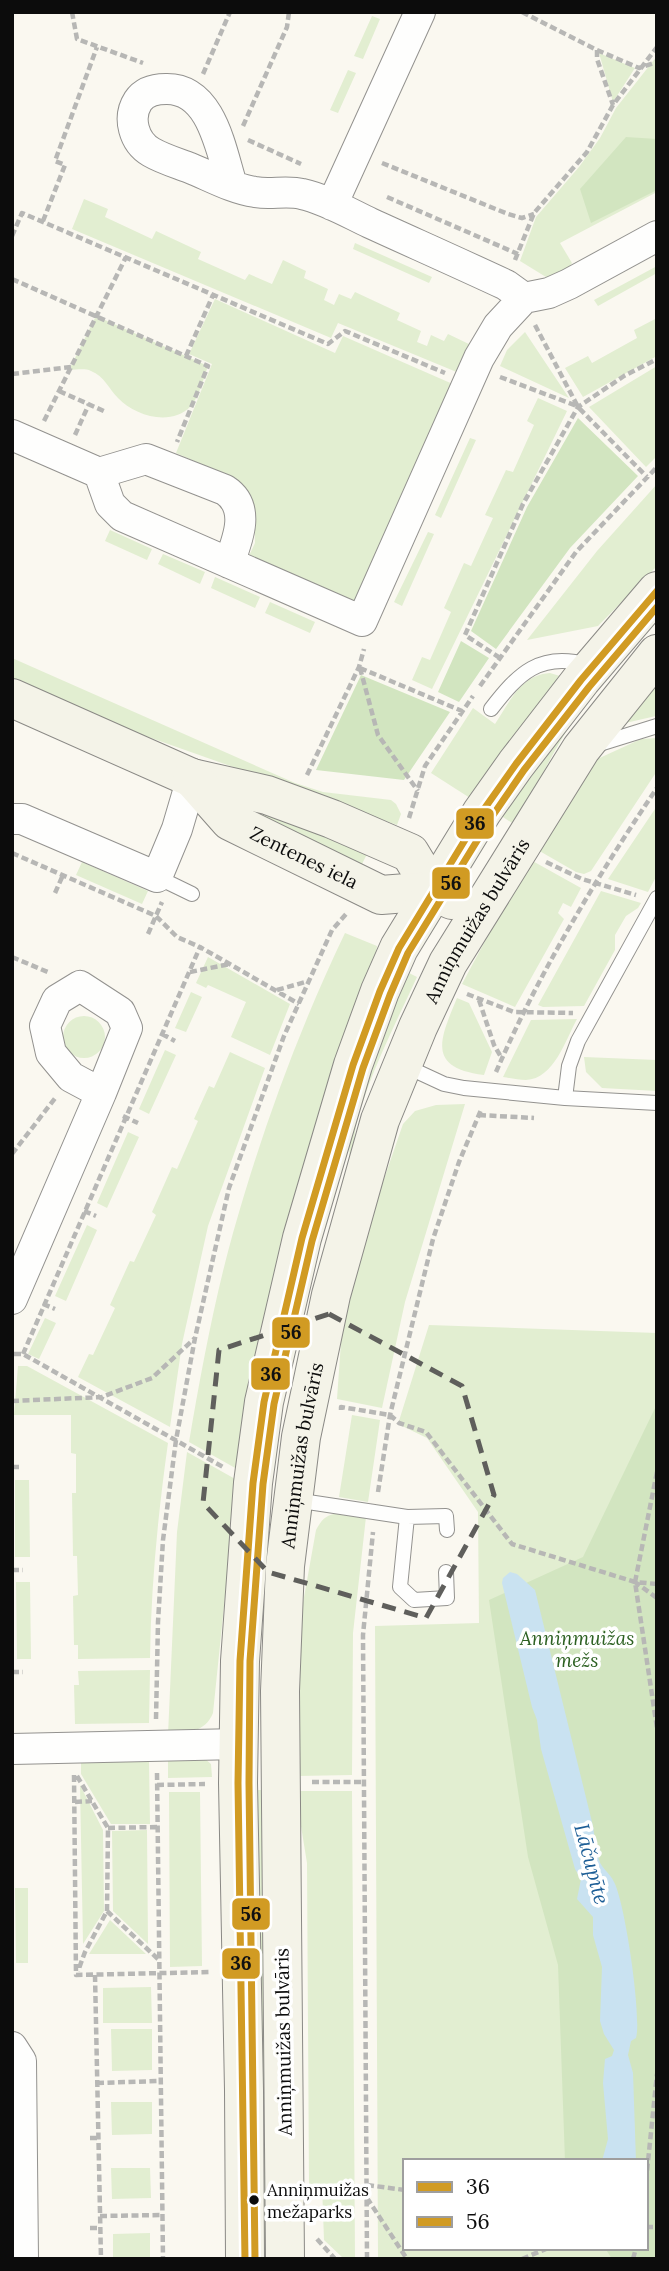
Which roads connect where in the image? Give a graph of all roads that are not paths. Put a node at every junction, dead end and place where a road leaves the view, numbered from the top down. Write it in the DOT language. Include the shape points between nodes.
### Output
graph roads {
  1 [pos="420,12"];
  2 [pos="232,186"];
  3 [pos="332,205"];
  4 [pos="657,236"];
  5 [pos="515,291"];
  6 [pos="23,439"];
  7 [pos="99,473"];
  8 [pos="229,563"];
  9 [pos="657,591"];
  10 [pos="657,654"];
  11 [pos="587,673"];
  12 [pos="12,698"];
  13 [pos="617,704"];
  14 [pos="491,709"];
  15 [pos="657,726"];
  16 [pos="581,750"];
  17 [pos="192,778"];
  18 [pos="12,819"];
  19 [pos="163,880"];
  20 [pos="433,891"];
  21 [pos="192,894"];
  22 [pos="655,900"];
  23 [pos="479,913"];
  24 [pos="402,1065"];
  25 [pos="102,1093"];
  26 [pos="565,1098"];
  27 [pos="657,1103"];
  28 [pos="317,1189"];
  29 [pos="359,1200"];
  30 [pos="12,1299"];
  31 [pos="293,1500"];
  32 [pos="407,1517"];
  33 [pos="447,1530"];
  34 [pos="446,1572"];
  35 [pos="239,1744"];
  36 [pos="12,1749"];
  37 [pos="12,2047"];
  38 [pos="298,2246"];
  39 [pos="23,2259"];
  40 [pos="245,2259"];
  1 -- 3 [label="street"];
  2 -- 2 [label="street" via="211,122 184,93 151,91 142,96 133,116 139,141 150,152"];
  2 -- 3 [label="street" via="251,192 302,194"];
  3 -- 5 [label="street"];
  4 -- 5 [label="street" via="549,293"];
  5 -- 8 [label="street" via="471,375 362,621"];
  6 -- 7 [label="street"];
  7 -- 8 [label="street" via="118,513"];
  7 -- 8 [label="street" via="146,458 225,490 235,499 241,521"];
  9 -- 11 [label="street, Anniņmuižas bulvāris"];
  10 -- 13 [label="street, Anniņmuižas bulvāris"];
  11 -- 13 [label="street" via="609,666 619,671 624,681"];
  11 -- 14 [label="lane" via="575,661 540,664 510,685"];
  11 -- 20 [label="street, Anniņmuižas bulvāris" via="482,812"];
  12 -- 17 [label="street, Zentenes iela"];
  13 -- 16 [label="street, Anniņmuižas bulvāris"];
  15 -- 16 [label="lane"];
  16 -- 23 [label="street, Anniņmuižas bulvāris"];
  17 -- 19 [label="street"];
  17 -- 20 [label="street, Zentenes iela" via="267,795 410,853"];
  17 -- 20 [label="street, Zentenes iela" via="230,821 381,895"];
  18 -- 19 [label="street" via="22,819"];
  19 -- 21 [label="lane"];
  20 -- 23 [label="street, Zentenes iela"];
  20 -- 28 [label="street, Anniņmuižas bulvāris" via="399,948 380,992"];
  22 -- 26 [label="lane" via="573,1052"];
  23 -- 24 [label="street, Anniņmuižas bulvāris" via="448,963"];
  24 -- 26 [label="lane" via="444,1084"];
  24 -- 29 [label="street, Anniņmuižas bulvāris" via="380,1121"];
  25 -- 25 [label="street" via="127,1028 120,1012 80,986 58,1000 45,1026 51,1053 71,1077"];
  25 -- 30 [label="street"];
  26 -- 27 [label="lane"];
  28 -- 29 [label="street" via="318,1216 327,1224 343,1220"];
  28 -- 35 [label="street, Anniņmuižas bulvāris" via="264,1402 244,1580"];
  29 -- 31 [label="street, Anniņmuižas bulvāris" via="315,1361"];
  31 -- 32 [label="lane"];
  31 -- 38 [label="street, Anniņmuižas bulvāris" via="280,1691"];
  32 -- 33 [label="lane" via="446,1516"];
  32 -- 34 [label="lane" via="400,1587 414,1600 447,1598"];
  35 -- 36 [label="street"];
  35 -- 40 [label="street, Anniņmuižas bulvāris"];
  37 -- 39 [label="street" via="21,2061"];
}
